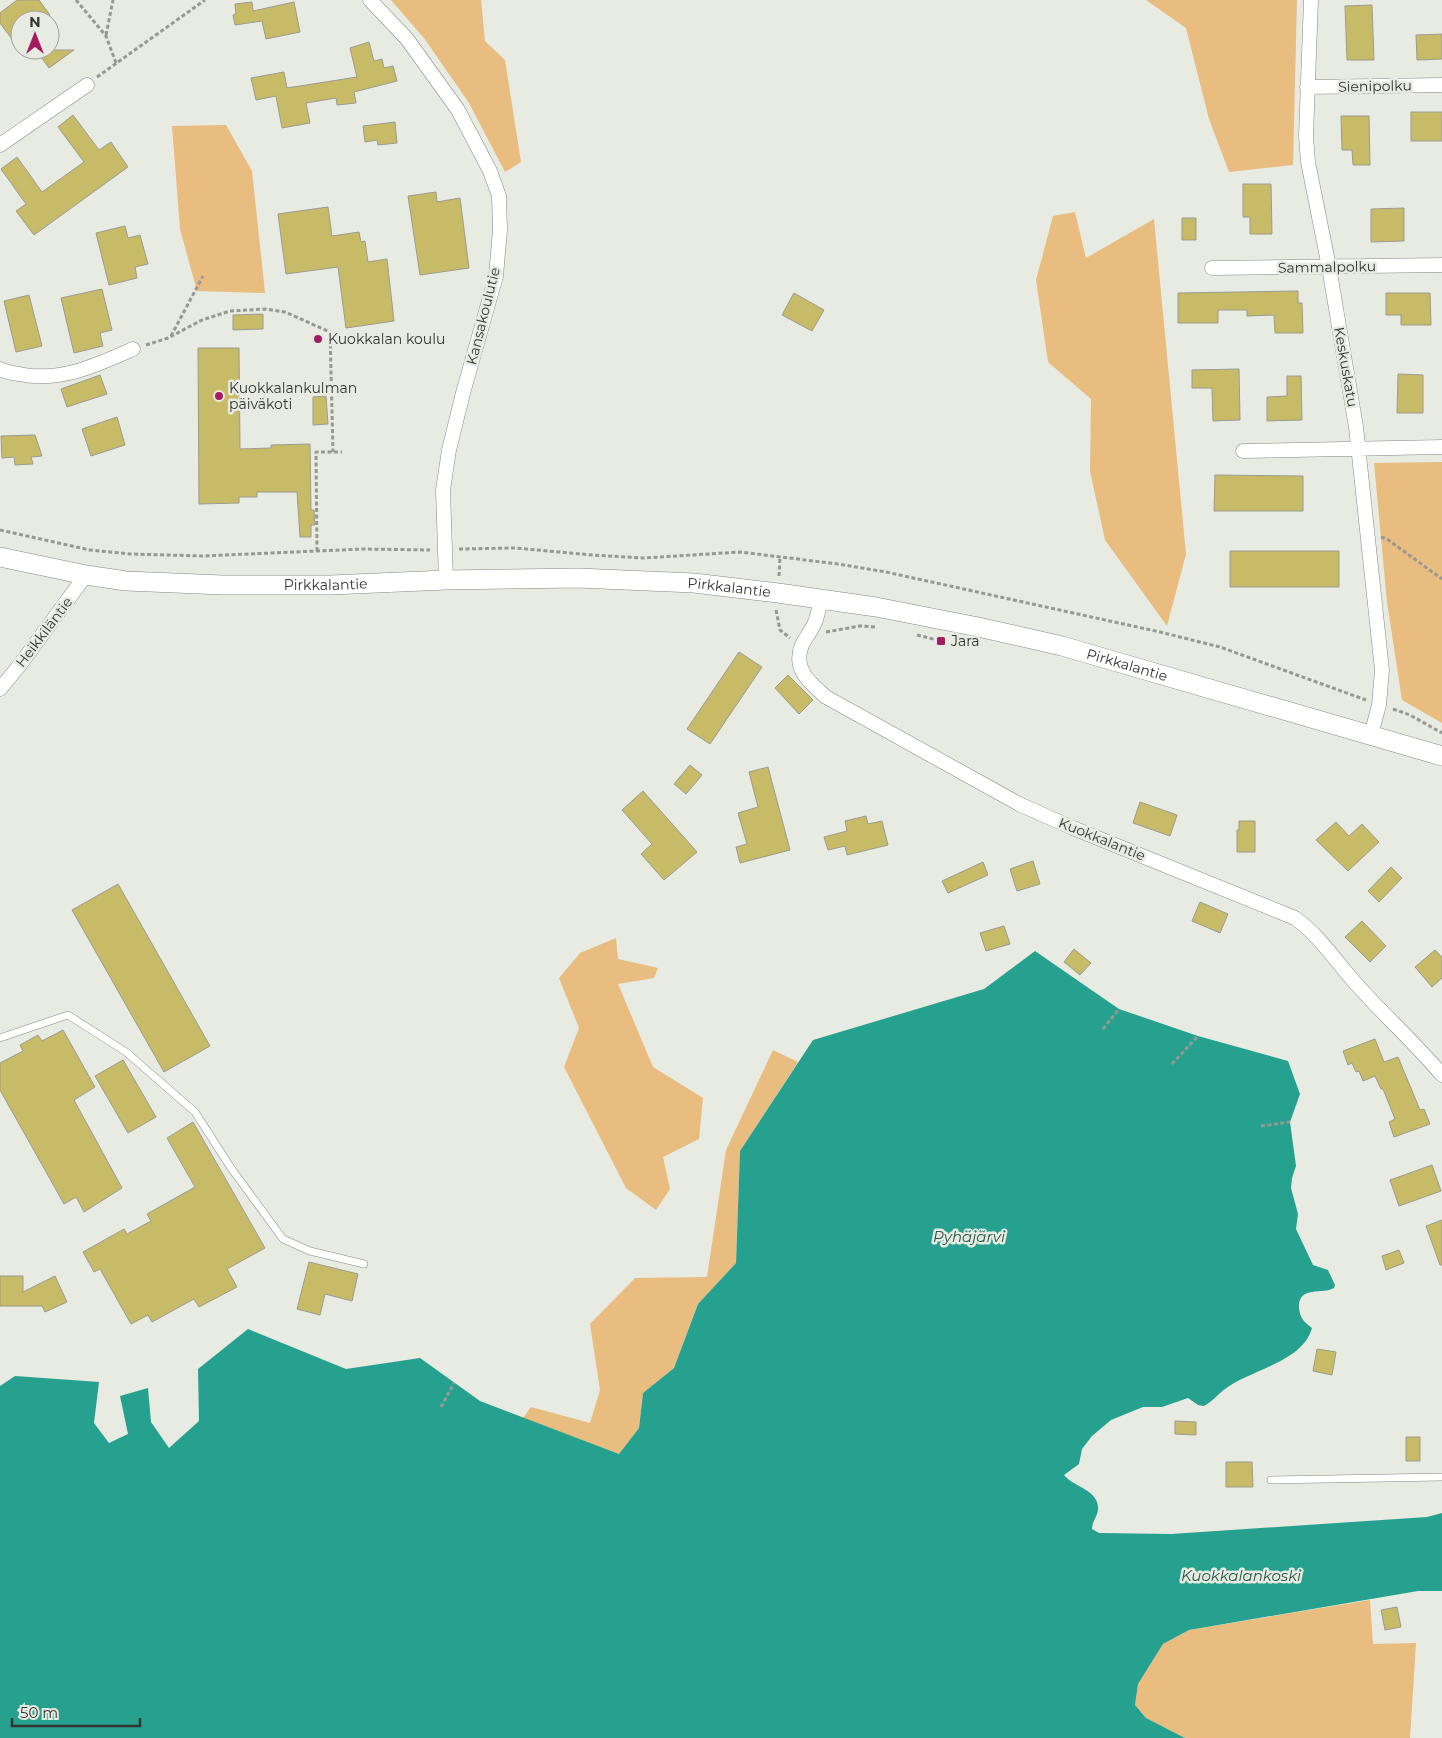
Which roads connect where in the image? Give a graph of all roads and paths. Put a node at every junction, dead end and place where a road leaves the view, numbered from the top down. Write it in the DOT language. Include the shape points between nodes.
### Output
graph roads {
  1 [pos="76,0"];
  2 [pos="113,0"];
  3 [pos="205,0"];
  4 [pos="370,0"];
  5 [pos="1311,0"];
  6 [pos="106,36"];
  7 [pos="116,63"];
  8 [pos="87,85"];
  9 [pos="1442,85"];
  10 [pos="1308,87"];
  11 [pos="0,145"];
  12 [pos="1442,265"];
  13 [pos="1329,267"];
  14 [pos="1212,268"];
  15 [pos="203,276"];
  16 [pos="171,337"];
  17 [pos="133,349"];
  18 [pos="0,369"];
  19 [pos="1358,448"];
  20 [pos="1442,448"];
  21 [pos="1243,451"];
  22 [pos="333,452"];
  23 [pos="342,452"];
  24 [pos="1368,534"];
  25 [pos="317,551"];
  26 [pos="0,557"];
  27 [pos="86,576"];
  28 [pos="1442,579"];
  29 [pos="446,580"];
  30 [pos="821,599"];
  31 [pos="878,627"];
  32 [pos="914,634"];
  33 [pos="808,636"];
  34 [pos="941,641"];
  35 [pos="0,688"];
  36 [pos="1371,735"];
  37 [pos="1442,756"];
  38 [pos="1118,1009"];
  39 [pos="1103,1029"];
  40 [pos="1198,1036"];
  41 [pos="0,1038"];
  42 [pos="1172,1064"];
  43 [pos="1442,1076"];
  44 [pos="1290,1122"];
  45 [pos="1261,1126"];
  46 [pos="364,1264"];
  47 [pos="454,1383"];
  48 [pos="441,1407"];
  49 [pos="1442,1477"];
  50 [pos="1271,1480"];
  1 -- 6 [label="path"];
  2 -- 6 [label="path"];
  3 -- 7 [label="path"];
  4 -- 29 [label="street, Kansakoulutie" via="407,39 458,110 490,171 499,196 496,276 463,393 443,490"];
  5 -- 10 [label="street, Keskuskatu"];
  6 -- 7 [label="path"];
  7 -- 8 [label="path"];
  8 -- 11 [label="street"];
  9 -- 10 [label="street, Sienipolku"];
  10 -- 13 [label="street, Keskuskatu" via="1308,162"];
  12 -- 13 [label="street, Sammalpolku"];
  13 -- 14 [label="street, Sammalpolku"];
  13 -- 19 [label="street, Keskuskatu"];
  15 -- 16 [label="path"];
  16 -- 17 [label="path"];
  16 -- 22 [label="path" via="202,320 230,311 265,309 285,312 330,332"];
  17 -- 18 [label="street" via="95,366 59,376 31,377"];
  19 -- 20 [label="street"];
  19 -- 21 [label="street"];
  19 -- 24 [label="street, Keskuskatu"];
  22 -- 23 [label="path"];
  22 -- 25 [label="path" via="316,452"];
  24 -- 28 [label="path" via="1387,539"];
  24 -- 36 [label="street, Keskuskatu" via="1382,670 1379,705"];
  26 -- 27 [label="street, Pirkkalantie"];
  27 -- 29 [label="street, Pirkkalantie" via="126,582 223,585 331,586"];
  27 -- 35 [label="street, Heikkiläntie"];
  29 -- 30 [label="street, Pirkkalantie" via="578,578 694,583"];
  30 -- 33 [label="street, Kuokkalantie"];
  30 -- 36 [label="street, Pirkkalantie" via="876,607 1062,646"];
  31 -- 33 [label="path" via="860,626"];
  32 -- 34 [label="path"];
  33 -- 43 [label="street, Kuokkalantie" via="800,652 801,670 826,697 1019,804 1295,918 1306,926"];
  36 -- 37 [label="street, Pirkkalantie"];
  38 -- 39 [label="path"];
  40 -- 42 [label="path"];
  41 -- 46 [label="lane" via="68,1015 126,1052 195,1112 231,1168 283,1238 310,1251"];
  44 -- 45 [label="path"];
  47 -- 48 [label="path"];
  49 -- 50 [label="lane"];
}
